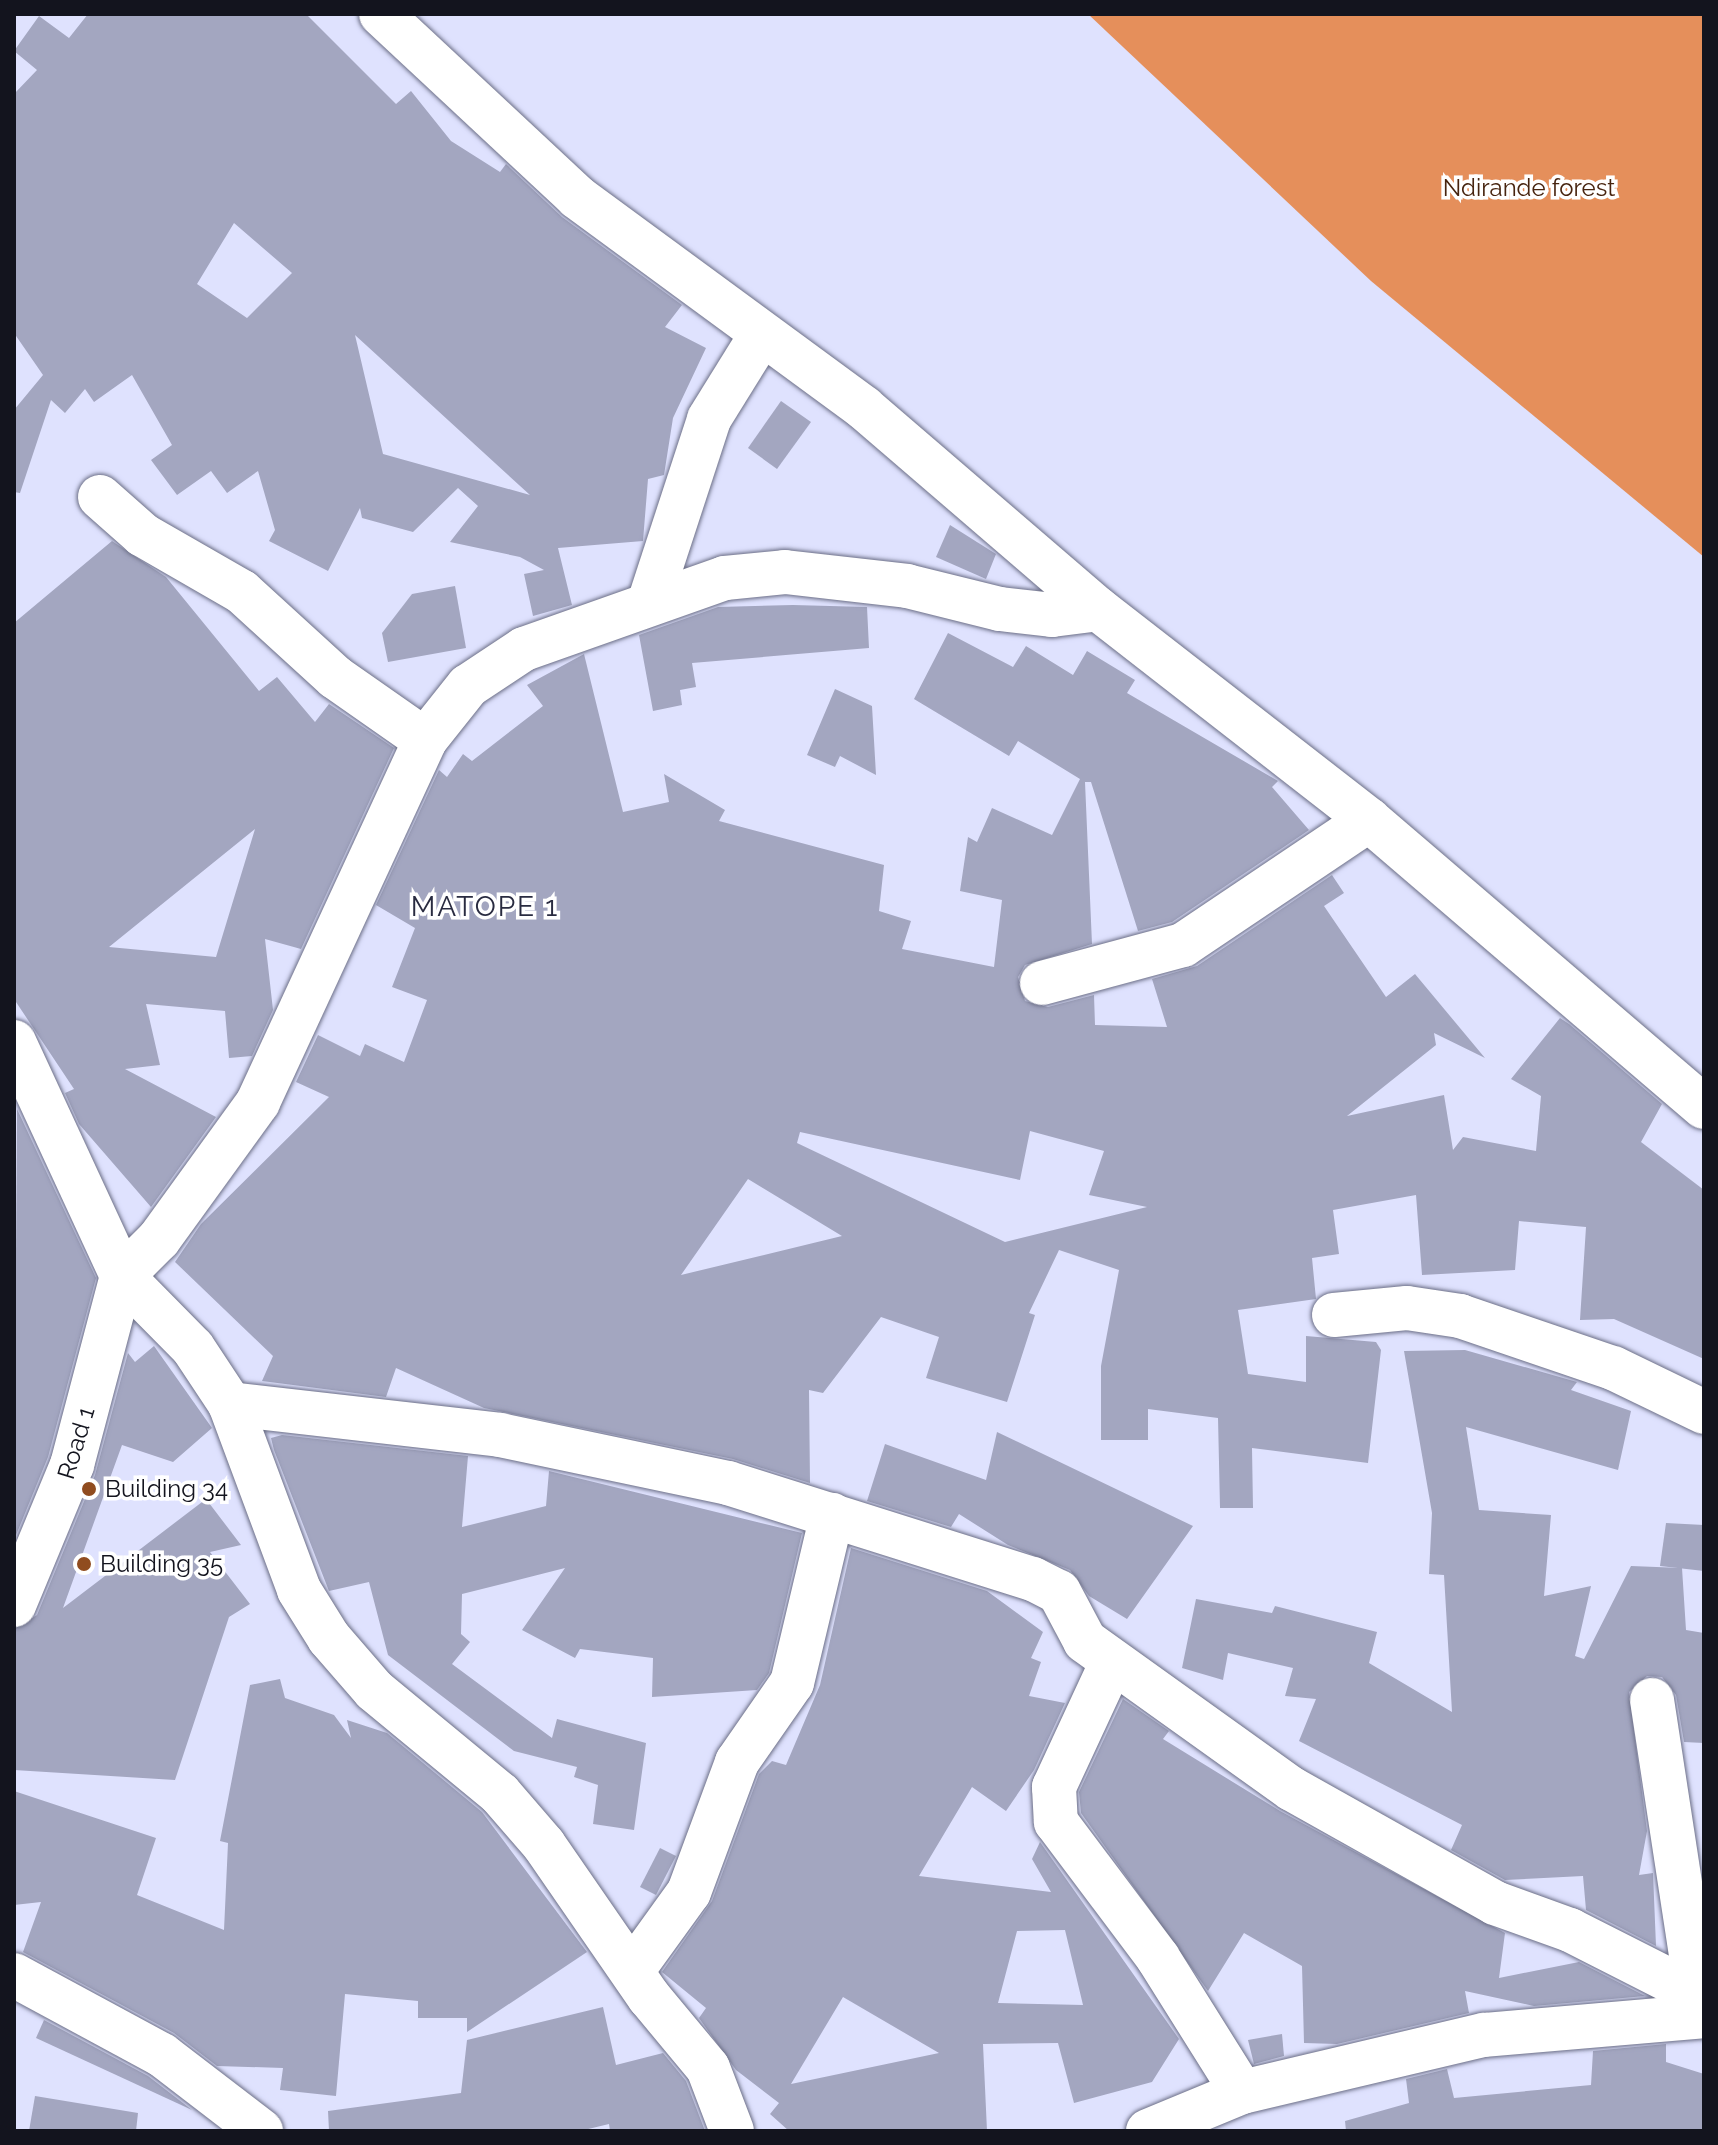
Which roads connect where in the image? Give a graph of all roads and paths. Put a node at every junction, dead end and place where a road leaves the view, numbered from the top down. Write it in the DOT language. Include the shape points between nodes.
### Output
graph roads {
  1 [pos="381,14"];
  2 [pos="761,335"];
  3 [pos="100,497"];
  4 [pos="650,600"];
  5 [pos="1098,609"];
  6 [pos="425,740"];
  7 [pos="1369,820"];
  8 [pos="1042,983"];
  9 [pos="14,1042"];
  10 [pos="1704,1107"];
  11 [pos="122,1276"];
  12 [pos="1334,1315"];
  13 [pos="230,1404"];
  14 [pos="1704,1412"];
  15 [pos="832,1515"];
  16 [pos="14,1605"];
  17 [pos="1112,1662"];
  18 [pos="1652,1700"];
  19 [pos="632,1971"];
  20 [pos="14,1975"];
  21 [pos="1702,2002"];
  22 [pos="1242,2092"];
  23 [pos="261,2131"];
  24 [pos="732,2131"];
  25 [pos="1148,2131"];
  1 -- 2 [label="street" via="577,197"];
  2 -- 4 [label="street" via="709,419"];
  2 -- 5 [label="street" via="864,408"];
  3 -- 6 [label="street" via="143,535 242,592 335,677"];
  4 -- 5 [label="street" via="725,578 785,572 907,586 1000,609 1052,615"];
  4 -- 6 [label="street" via="493,666"];
  5 -- 7 [label="street"];
  6 -- 11 [label="street" via="258,1102 159,1239"];
  7 -- 8 [label="street" via="1183,945"];
  7 -- 10 [label="street"];
  9 -- 11 [label="street"];
  11 -- 13 [label="street" via="193,1348"];
  11 -- 16 [label="street, Road 1" via="72,1465"];
  12 -- 14 [label="street" via="1407,1308 1460,1316 1613,1368"];
  13 -- 15 [label="street" via="500,1435 728,1483"];
  13 -- 19 [label="street" via="299,1590 329,1638 374,1690 500,1794 544,1845"];
  15 -- 17 [label="street" via="1059,1592 1085,1641"];
  15 -- 19 [label="street" via="792,1683 737,1762 689,1892"];
  17 -- 21 [label="street" via="1358,1829 1495,1903 1570,1930"];
  17 -- 22 [label="street" via="1054,1787 1056,1822 1158,1958"];
  18 -- 21 [label="street"];
  19 -- 24 [label="street" via="708,2068"];
  20 -- 23 [label="street" via="162,2055"];
  21 -- 22 [label="street" via="1484,2035"];
  22 -- 25 [label="street"];
}
